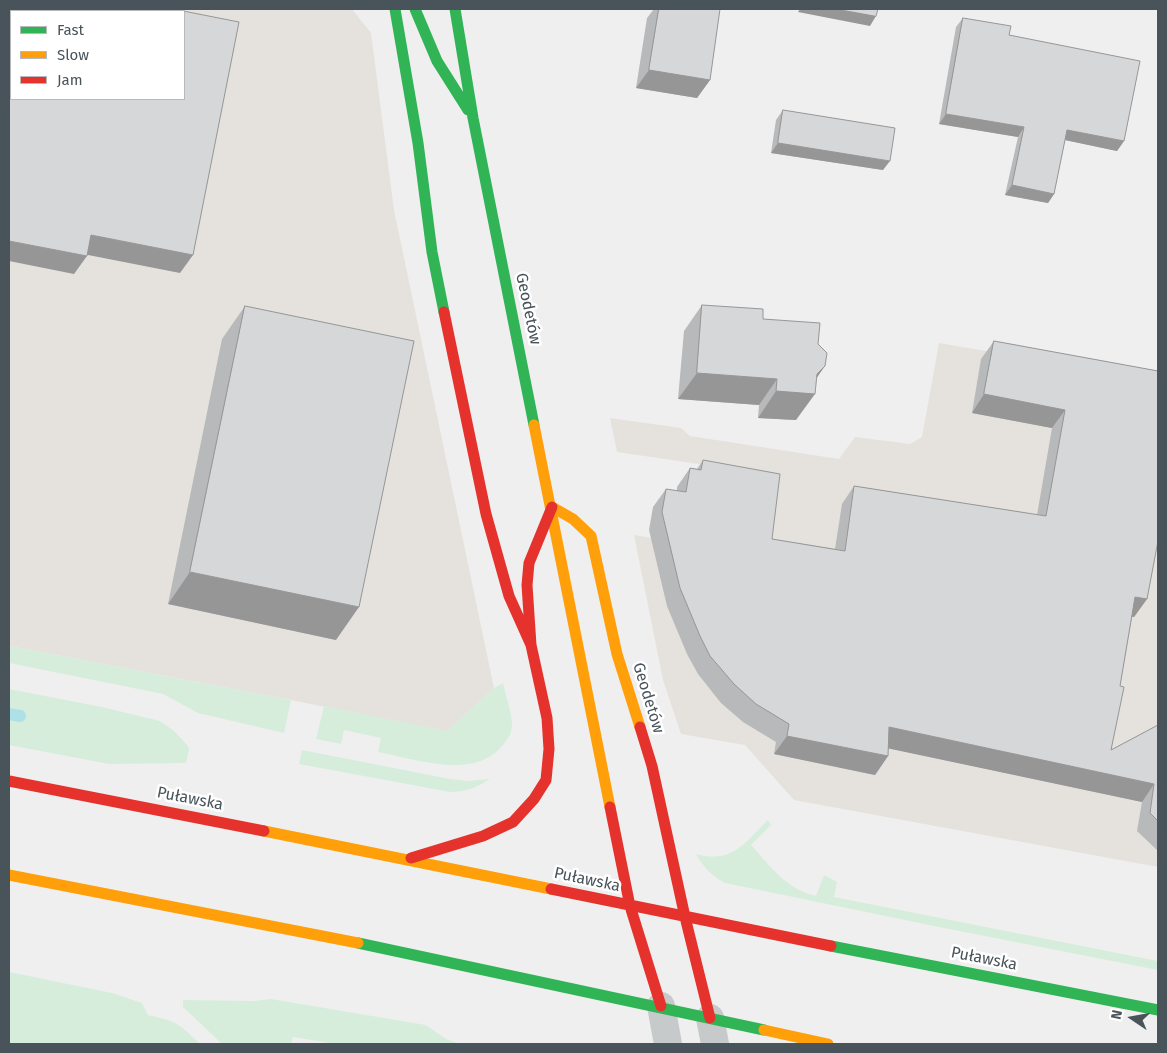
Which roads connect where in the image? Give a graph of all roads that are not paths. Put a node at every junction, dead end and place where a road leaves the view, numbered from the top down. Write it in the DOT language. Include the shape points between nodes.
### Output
graph roads {
  1 [pos="395,9"];
  2 [pos="415,9"];
  3 [pos="455,9"];
  4 [pos="473,118"];
  5 [pos="552,507"];
  6 [pos="531,645"];
  7 [pos="9,781"];
  8 [pos="408,859"];
  9 [pos="9,875"];
  10 [pos="630,906"];
  11 [pos="685,917"];
  12 [pos="661,1006"];
  13 [pos="1158,1010"];
  14 [pos="710,1018"];
  15 [pos="668,1044"];
  16 [pos="715,1044"];
  17 [pos="828,1044"];
  1 -- 6 [label="main road" via="418,143 432,252 486,514 509,596"];
  2 -- 4 [label="main road, Geodetów" via="422,31 449,84"];
  3 -- 4 [label="main road, Geodetów"];
  4 -- 5 [label="main road, Geodetów"];
  5 -- 6 [label="main road" via="529,562 527,585"];
  5 -- 10 [label="main road, Geodetów"];
  5 -- 11 [label="main road, Geodetów" via="571,517 591,536 617,654 652,766"];
  6 -- 8 [label="main road" via="547,718 546,780 513,822 483,836"];
  7 -- 8 [label="main road, Puławska"];
  8 -- 10 [label="main road, Puławska"];
  9 -- 12 [label="main road"];
  10 -- 11 [label="main road, Puławska"];
  10 -- 12 [label="main road, Geodetów"];
  11 -- 13 [label="main road, Puławska"];
  11 -- 14 [label="main road, Geodetów"];
  12 -- 14 [label="main road"];
  12 -- 15 [label="street"];
  14 -- 16 [label="street"];
  14 -- 17 [label="main road"];
}
